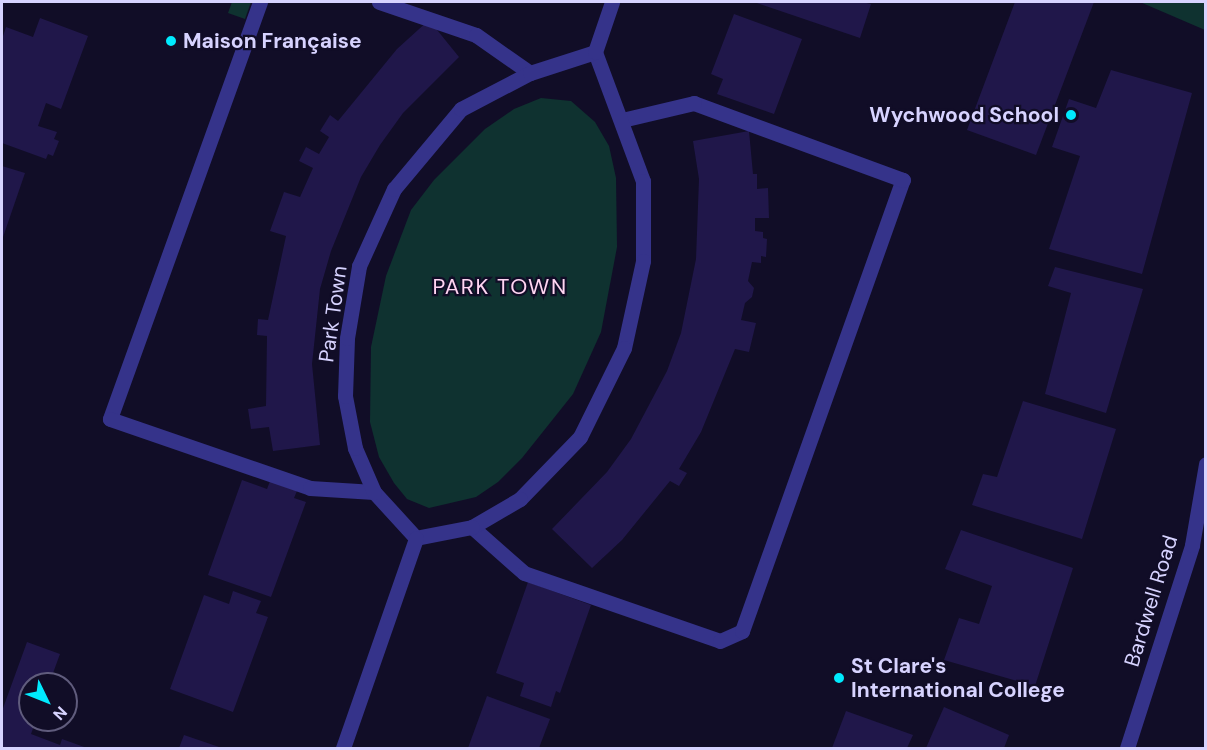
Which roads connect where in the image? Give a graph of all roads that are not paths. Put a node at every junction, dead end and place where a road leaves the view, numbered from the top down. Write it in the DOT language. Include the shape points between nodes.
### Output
graph roads {
  1 [pos="260,2"];
  2 [pos="379,2"];
  3 [pos="612,2"];
  4 [pos="595,52"];
  5 [pos="530,73"];
  6 [pos="622,120"];
  7 [pos="1206,464"];
  8 [pos="374,492"];
  9 [pos="472,527"];
  10 [pos="416,538"];
  11 [pos="1199,548"];
  12 [pos="343,748"];
  13 [pos="1127,748"];
  1 -- 8 [label="street" via="110,419 310,488"];
  2 -- 5 [label="street" via="476,35"];
  3 -- 4 [label="street"];
  4 -- 5 [label="street, Park Town"];
  4 -- 6 [label="street"];
  5 -- 8 [label="street, Park Town" via="461,109 394,189 359,266 346,338 345,396 355,448"];
  6 -- 9 [label="street" via="643,181 643,261 624,348 580,437 520,499"];
  6 -- 9 [label="street" via="694,103 903,180 742,631 720,641 524,573"];
  7 -- 11 [label="street, Bardwell Road"];
  8 -- 10 [label="street, Park Town"];
  9 -- 10 [label="street"];
  10 -- 12 [label="street"];
  11 -- 13 [label="street, Bardwell Road"];
}
